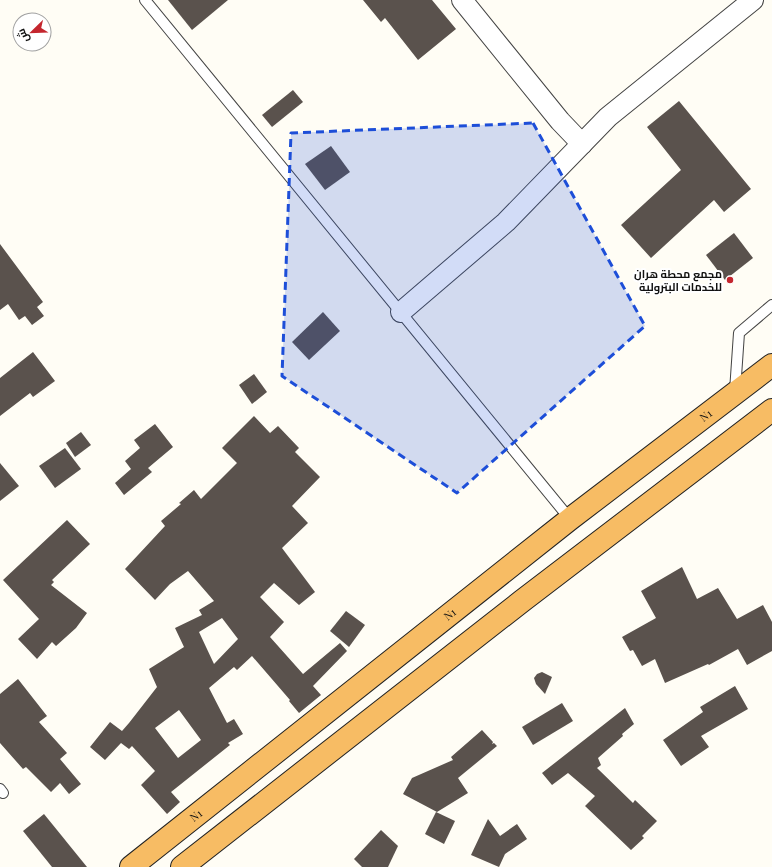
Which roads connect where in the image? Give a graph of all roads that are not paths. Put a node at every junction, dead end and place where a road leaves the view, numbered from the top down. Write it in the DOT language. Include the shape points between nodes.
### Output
graph roads {
  1 [pos="145,0"];
  2 [pos="462,0"];
  3 [pos="753,0"];
  4 [pos="582,144"];
  5 [pos="772,305"];
  6 [pos="401,312"];
  7 [pos="772,365"];
  8 [pos="735,394"];
  9 [pos="772,410"];
  10 [pos="570,519"];
  11 [pos="131,867"];
  12 [pos="182,867"];
  1 -- 6 [label="lane"];
  2 -- 4 [label="street" via="560,121"];
  3 -- 4 [label="street" via="608,117"];
  4 -- 6 [label="street" via="506,222"];
  5 -- 8 [label="lane" via="739,333"];
  6 -- 10 [label="lane"];
  7 -- 8 [label="highway, N1 / N1"];
  8 -- 10 [label="highway, N1 / N1"];
  9 -- 12 [label="highway"];
  10 -- 11 [label="highway, N1 / N1"];
}
